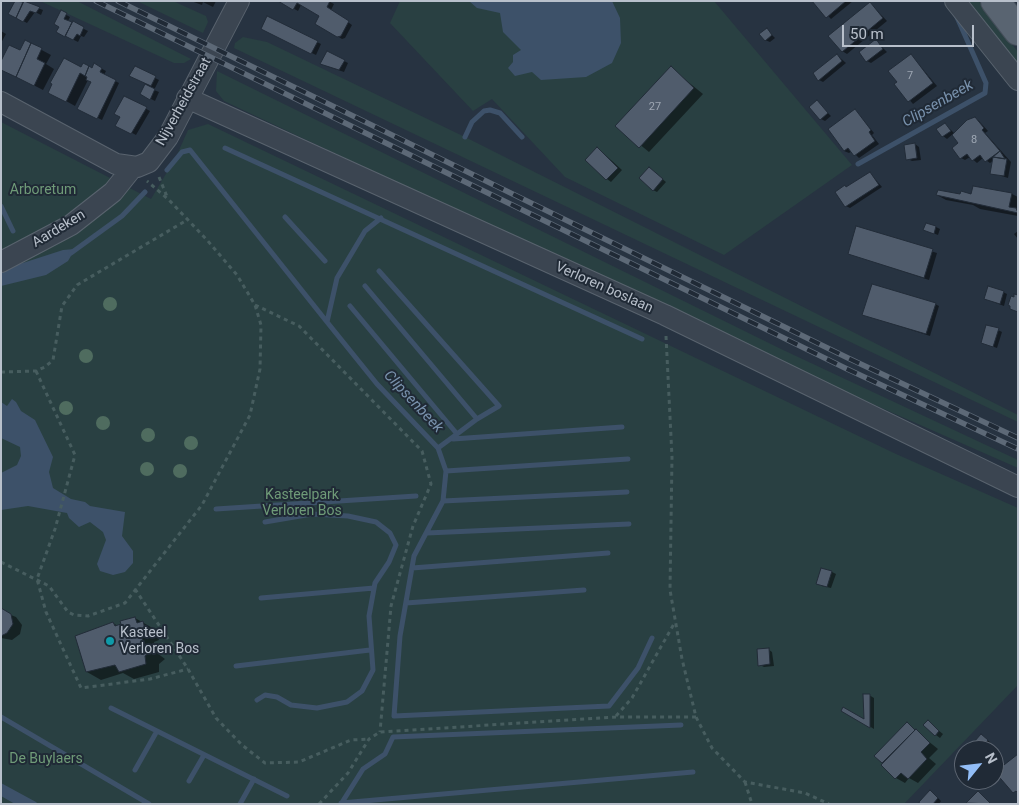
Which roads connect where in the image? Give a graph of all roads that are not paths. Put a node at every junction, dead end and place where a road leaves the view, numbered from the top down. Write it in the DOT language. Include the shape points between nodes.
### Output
graph roads {
  1 [pos="239,1"];
  2 [pos="955,1"];
  3 [pos="995,1"];
  4 [pos="1018,31"];
  5 [pos="1018,80"];
  6 [pos="187,98"];
  7 [pos="1,102"];
  8 [pos="133,167"];
  9 [pos="1,262"];
  10 [pos="1018,487"];
  1 -- 6 [label="street, Nijverheidstraat"];
  2 -- 5 [label="street"];
  3 -- 4 [label="main road"];
  6 -- 8 [label="street, Nijverheidstraat" via="168,137 150,162"];
  6 -- 10 [label="street, Verloren boslaan" via="666,315"];
  7 -- 8 [label="street" via="116,164"];
  8 -- 9 [label="street, Aardeken" via="113,192 71,225"];
}
